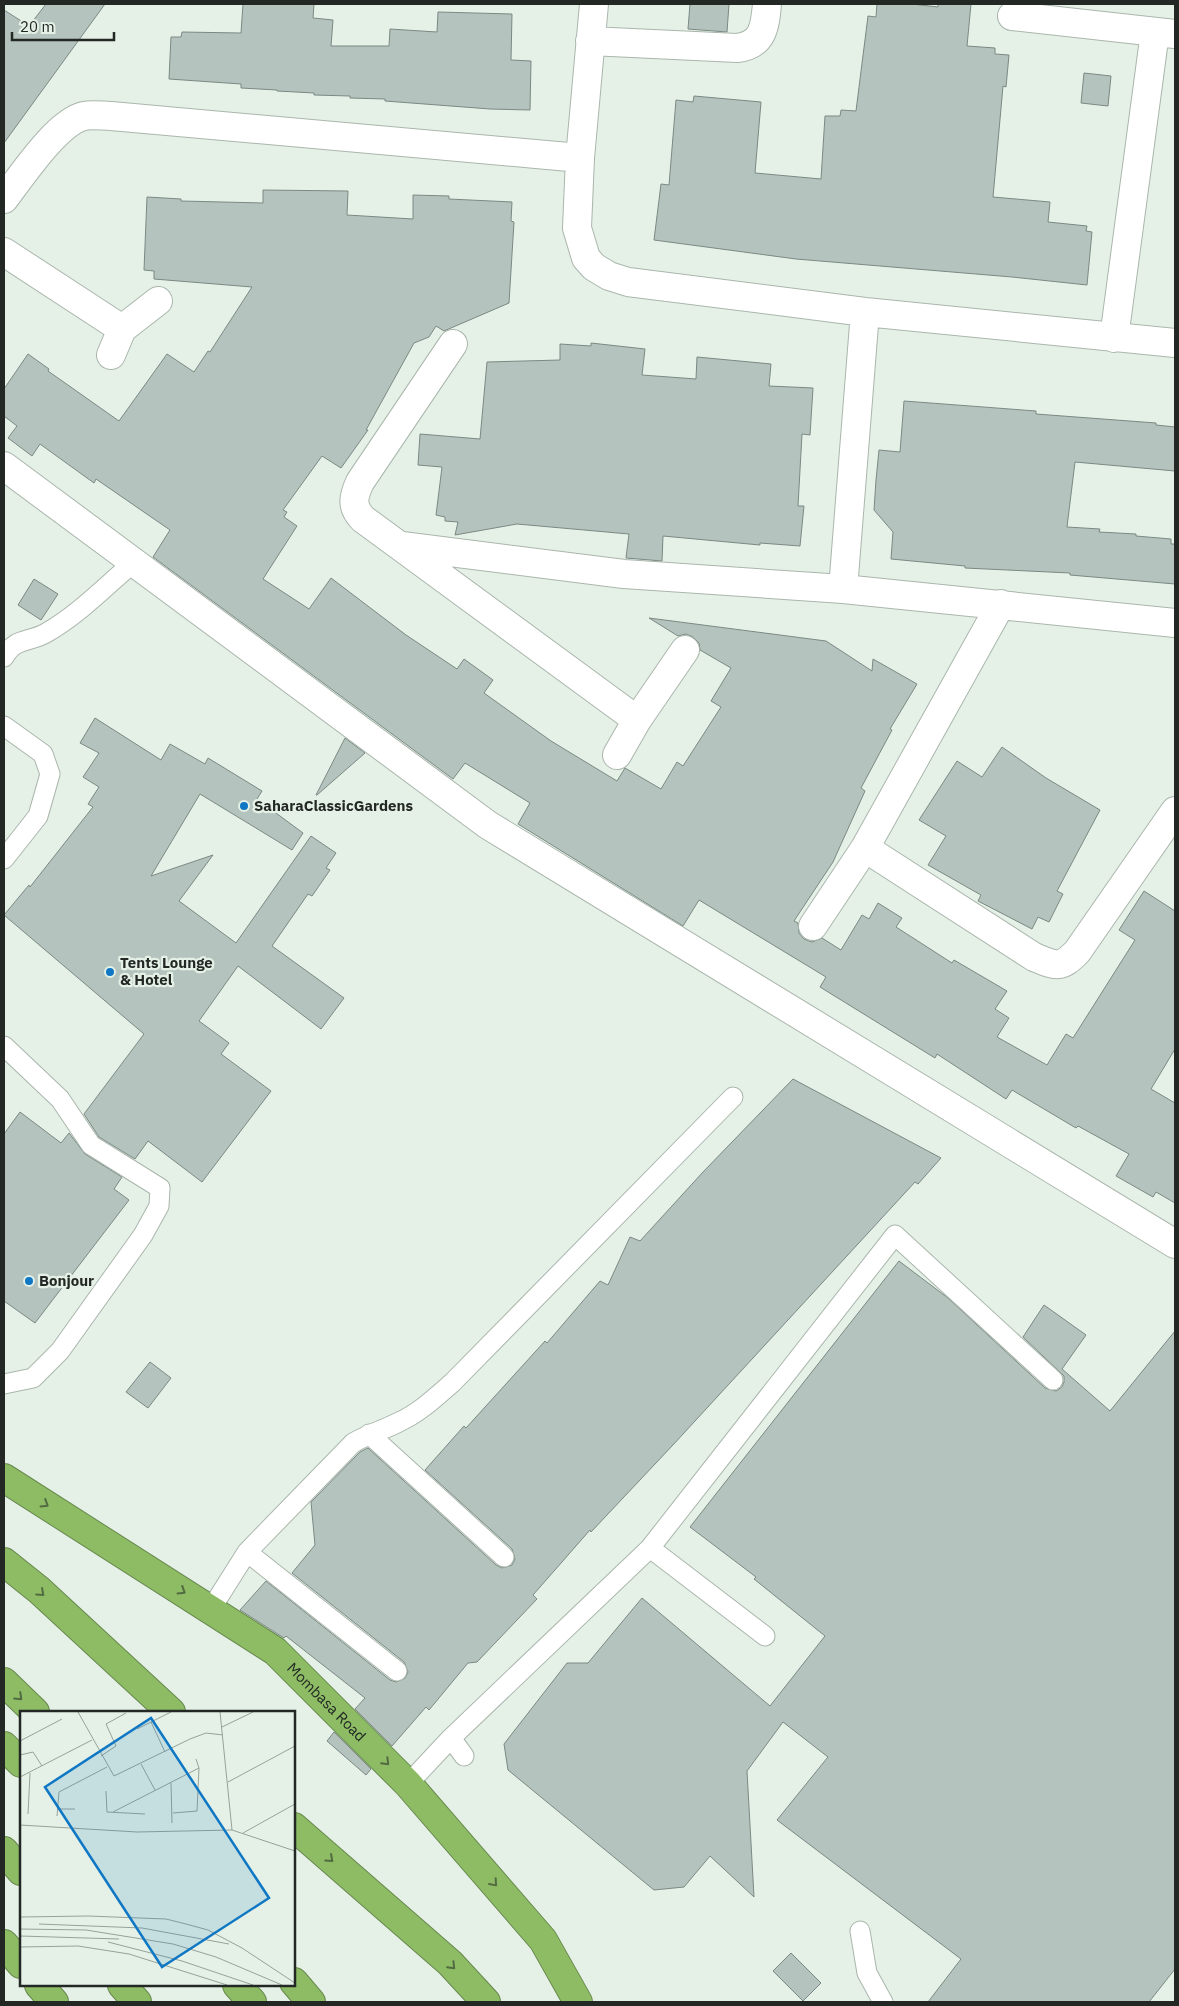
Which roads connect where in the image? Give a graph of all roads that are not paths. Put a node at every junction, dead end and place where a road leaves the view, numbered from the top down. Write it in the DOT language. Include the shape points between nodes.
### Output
graph roads {
  1 [pos="594,4"];
  2 [pos="767,4"];
  3 [pos="1012,16"];
  4 [pos="1165,33"];
  5 [pos="590,41"];
  6 [pos="580,158"];
  7 [pos="4,199"];
  8 [pos="4,252"];
  9 [pos="158,301"];
  10 [pos="865,312"];
  11 [pos="122,329"];
  12 [pos="1114,338"];
  13 [pos="1175,343"];
  14 [pos="453,344"];
  15 [pos="111,355"];
  16 [pos="4,466"];
  17 [pos="402,546"];
  18 [pos="134,562"];
  19 [pos="843,589"];
  20 [pos="1001,604"];
  21 [pos="1175,623"];
  22 [pos="685,650"];
  23 [pos="4,657"];
  24 [pos="637,720"];
  25 [pos="4,726"];
  26 [pos="617,755"];
  27 [pos="1175,811"];
  28 [pos="865,848"];
  29 [pos="4,859"];
  30 [pos="813,926"];
  31 [pos="4,1046"];
  32 [pos="733,1098"];
  33 [pos="1175,1244"];
  34 [pos="1053,1380"];
  35 [pos="4,1384"];
  36 [pos="369,1434"];
  37 [pos="4,1478"];
  38 [pos="650,1548"];
  39 [pos="246,1552"];
  40 [pos="504,1557"];
  41 [pos="4,1562"];
  42 [pos="211,1609"];
  43 [pos="765,1636"];
  44 [pos="397,1671"];
  45 [pos="4,1682"];
  46 [pos="34,1711"];
  47 [pos="170,1711"];
  48 [pos="451,1738"];
  49 [pos="4,1746"];
  50 [pos="464,1756"];
  51 [pos="20,1762"];
  52 [pos="408,1784"];
  53 [pos="295,1827"];
  54 [pos="4,1851"];
  55 [pos="20,1870"];
  56 [pos="860,1931"];
  57 [pos="4,1944"];
  58 [pos="20,1963"];
  59 [pos="295,1983"];
  60 [pos="40,1986"];
  61 [pos="123,1986"];
  62 [pos="237,1986"];
  63 [pos="54,2002"];
  64 [pos="137,2002"];
  65 [pos="252,2002"];
  66 [pos="311,2002"];
  67 [pos="486,2002"];
  68 [pos="578,2002"];
  69 [pos="883,2002"];
  1 -- 5 [label="street"];
  2 -- 5 [label="street" via="763,31 748,47"];
  3 -- 4 [label="street"];
  4 -- 12 [label="street"];
  5 -- 6 [label="street"];
  6 -- 7 [label="street" via="84,116 66,124 51,139"];
  6 -- 10 [label="street" via="577,228 581,247 594,267 608,276 628,282"];
  8 -- 11 [label="street"];
  9 -- 11 [label="street"];
  10 -- 12 [label="street"];
  10 -- 19 [label="street"];
  11 -- 15 [label="street"];
  12 -- 13 [label="street"];
  14 -- 17 [label="street" via="355,493 353,504 356,512"];
  16 -- 18 [label="street"];
  17 -- 19 [label="street" via="624,574"];
  17 -- 24 [label="street"];
  18 -- 23 [label="lane" via="74,613 45,634 11,646"];
  18 -- 33 [label="street" via="488,824"];
  19 -- 20 [label="street"];
  20 -- 21 [label="street"];
  20 -- 28 [label="street"];
  22 -- 24 [label="street"];
  24 -- 26 [label="street"];
  25 -- 29 [label="lane" via="43,754 50,774 38,816"];
  27 -- 28 [label="street" via="1077,952 1066,963 1052,965 1034,957"];
  28 -- 30 [label="street"];
  31 -- 35 [label="lane" via="60,1100 91,1145 160,1188 159,1206 143,1235 60,1351 33,1378"];
  32 -- 36 [label="lane" via="452,1382 422,1409"];
  34 -- 38 [label="lane" via="895,1235"];
  36 -- 39 [label="lane" via="353,1443"];
  36 -- 40 [label="lane"];
  37 -- 42 [label="highway, Mombasa Road, one-way"];
  38 -- 43 [label="lane"];
  38 -- 48 [label="lane"];
  39 -- 42 [label="lane"];
  39 -- 44 [label="lane"];
  41 -- 47 [label="highway, one-way" via="39,1590"];
  42 -- 52 [label="highway, Mombasa Road, one-way" via="275,1652"];
  45 -- 46 [label="highway, one-way"];
  48 -- 50 [label="lane"];
  48 -- 52 [label="lane"];
  49 -- 51 [label="highway"];
  52 -- 68 [label="highway, Mombasa Road, one-way" via="543,1940"];
  53 -- 67 [label="highway, one-way" via="450,1963"];
  54 -- 55 [label="highway"];
  56 -- 69 [label="lane" via="867,1973"];
  57 -- 58 [label="highway"];
  59 -- 66 [label="highway"];
  60 -- 63 [label="highway"];
  61 -- 64 [label="highway"];
  62 -- 65 [label="highway"];
}
